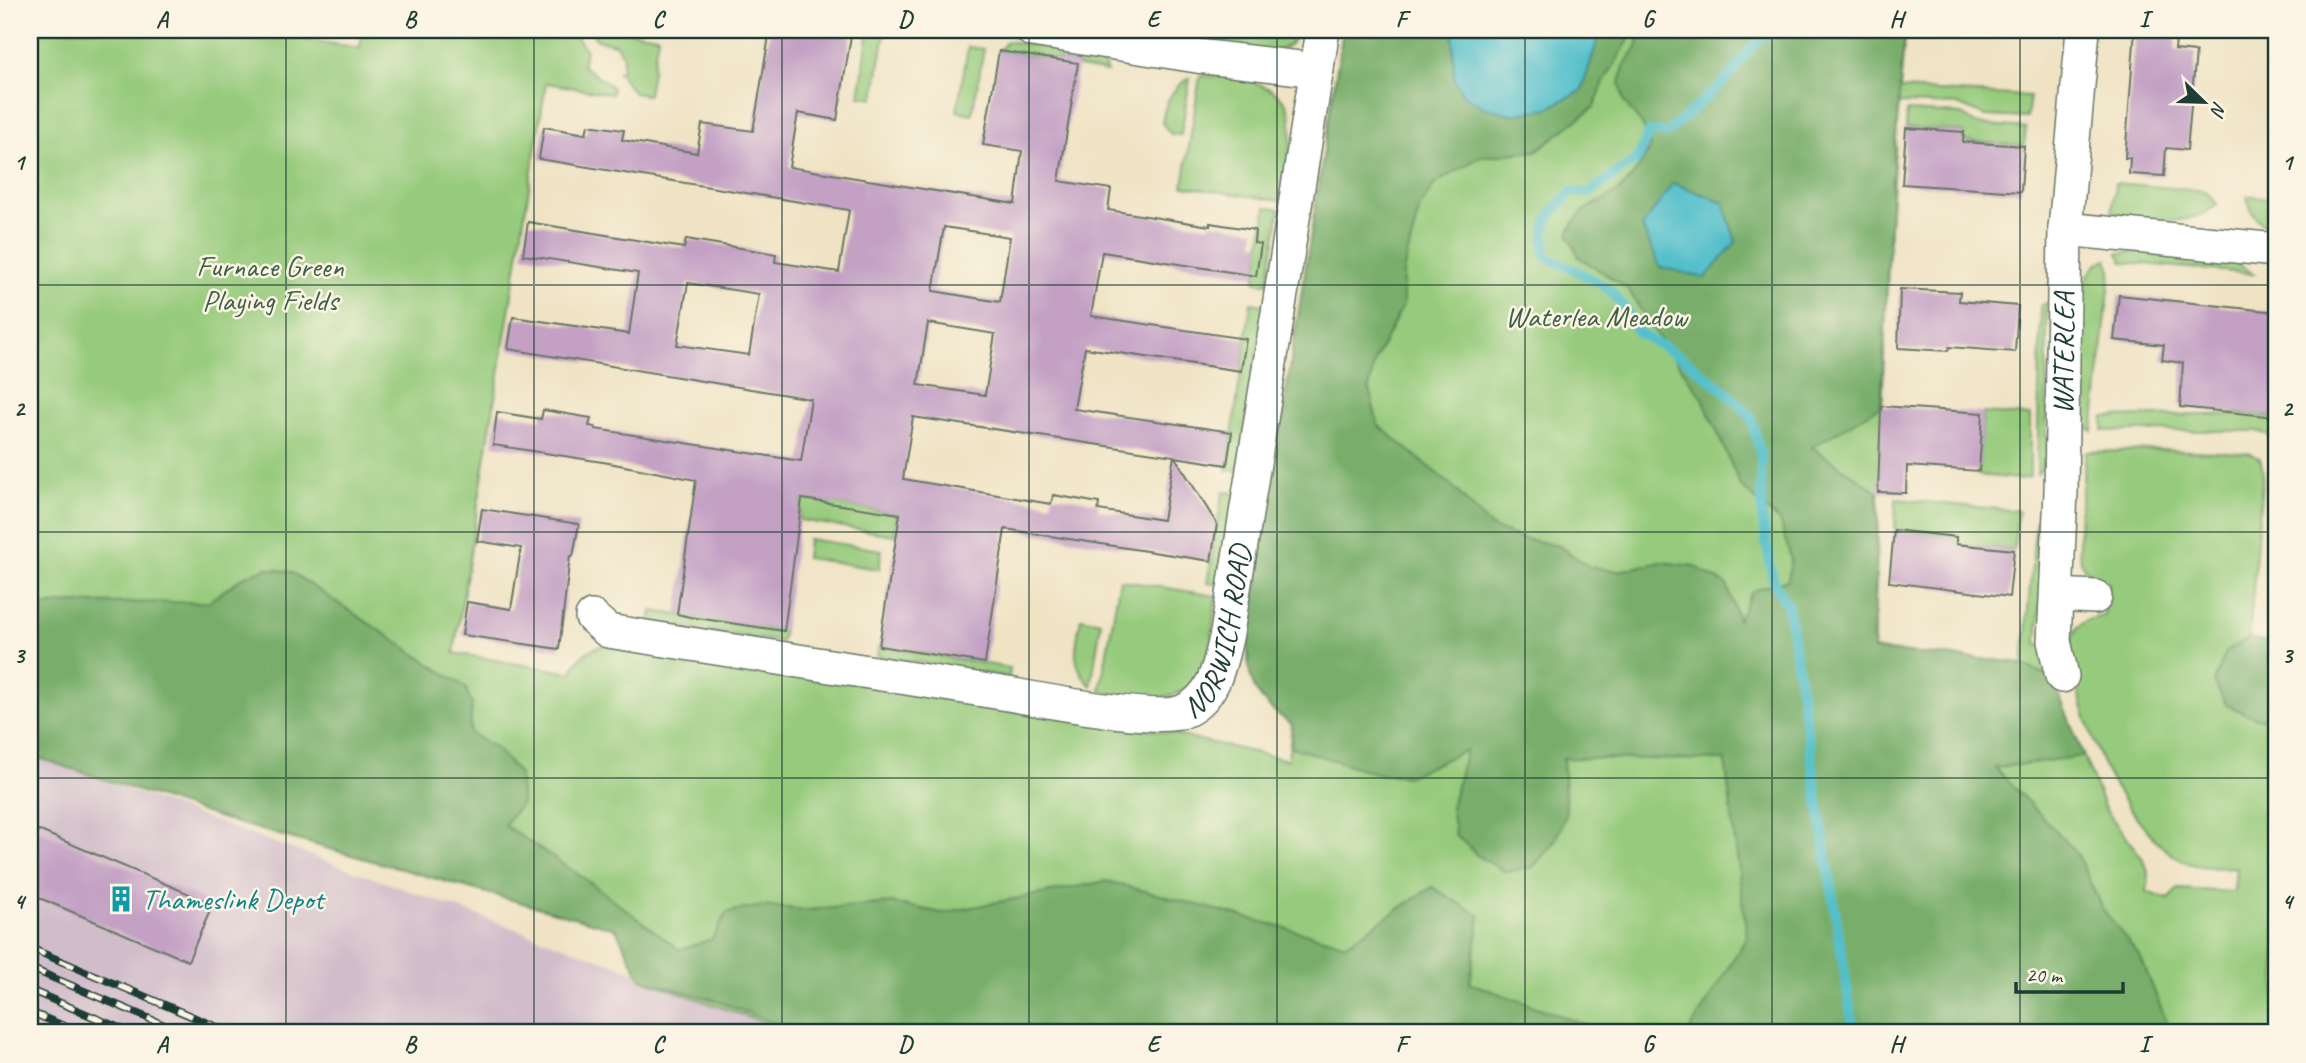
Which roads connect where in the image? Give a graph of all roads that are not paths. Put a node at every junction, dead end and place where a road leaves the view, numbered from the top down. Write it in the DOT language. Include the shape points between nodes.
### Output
graph roads {
  1 [pos="1032,30"];
  2 [pos="1322,30"];
  3 [pos="2083,30"];
  4 [pos="1317,70"];
  5 [pos="2065,229"];
  6 [pos="2276,250"];
  7 [pos="2057,595"];
  8 [pos="2095,597"];
  9 [pos="592,617"];
  10 [pos="2062,676"];
  1 -- 4 [label="street"];
  2 -- 4 [label="street, NORWICH ROAD"];
  3 -- 5 [label="street, WATERLEA"];
  4 -- 9 [label="street, NORWICH ROAD" via="1227,634 1213,684 1199,704 1178,713 1156,715 1056,702 608,631"];
  5 -- 6 [label="street"];
  5 -- 7 [label="street, WATERLEA"];
  7 -- 8 [label="street"];
  7 -- 10 [label="street, WATERLEA" via="2054,640"];
}
